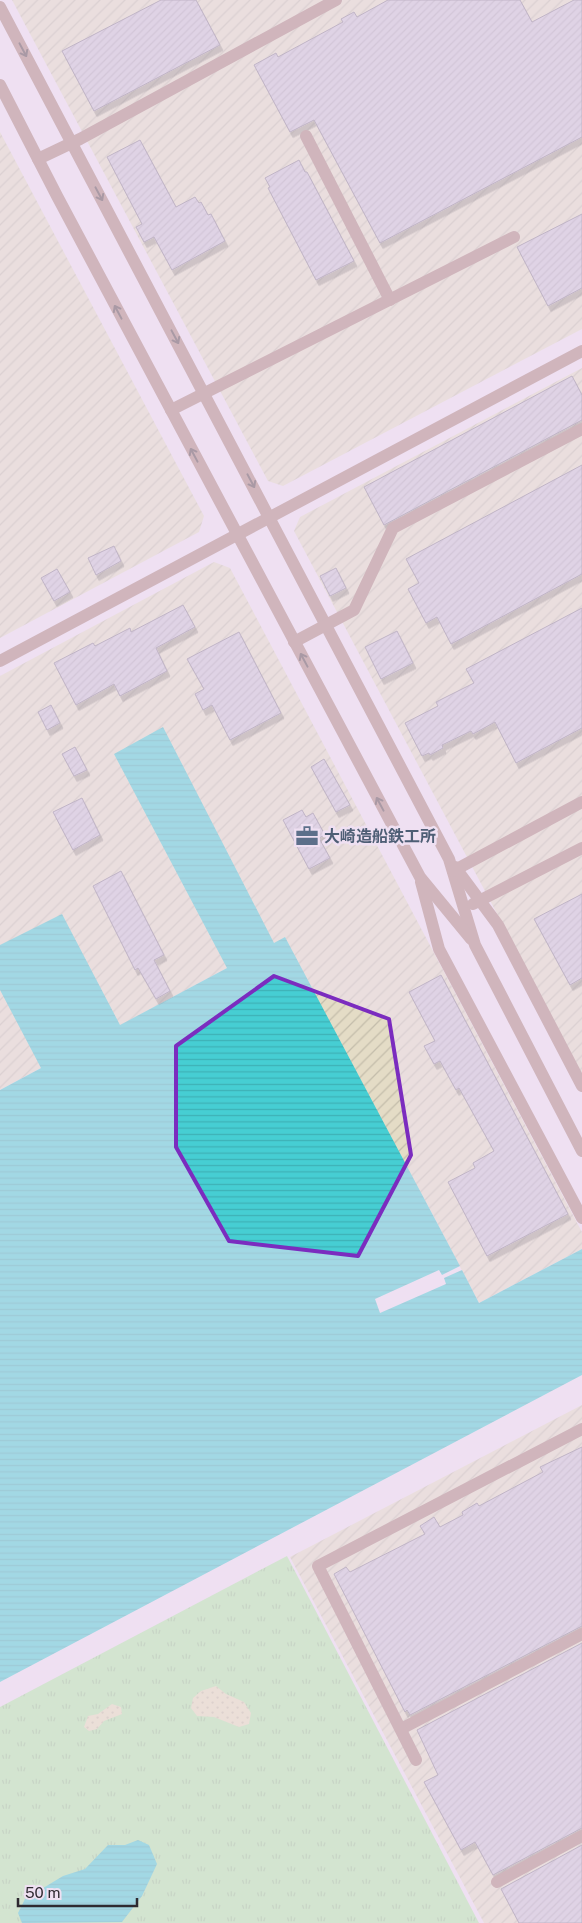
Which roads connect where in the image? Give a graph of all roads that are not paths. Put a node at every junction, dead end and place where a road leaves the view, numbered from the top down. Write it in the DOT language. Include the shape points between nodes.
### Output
graph roads {
  1 [pos="336,0"];
  2 [pos="0,7"];
  3 [pos="0,85"];
  4 [pos="306,136"];
  5 [pos="72,143"];
  6 [pos="38,159"];
  7 [pos="514,237"];
  8 [pos="390,300"];
  9 [pos="582,351"];
  10 [pos="204,394"];
  11 [pos="171,410"];
  12 [pos="582,429"];
  13 [pos="270,517"];
  14 [pos="237,535"];
  15 [pos="326,625"];
  16 [pos="294,642"];
  17 [pos="0,661"];
  18 [pos="582,802"];
  19 [pos="582,848"];
  20 [pos="453,866"];
  21 [pos="420,877"];
  22 [pos="479,900"];
  23 [pos="464,908"];
  24 [pos="451,915"];
  25 [pos="476,945"];
  26 [pos="582,1086"];
  27 [pos="582,1151"];
  28 [pos="582,1218"];
  29 [pos="582,1429"];
  30 [pos="582,1634"];
  31 [pos="401,1729"];
  32 [pos="416,1760"];
  33 [pos="582,1836"];
  34 [pos="497,1882"];
  1 -- 5 [label="street"];
  2 -- 5 [label="street, one-way"];
  3 -- 6 [label="street"];
  4 -- 8 [label="street"];
  5 -- 6 [label="street"];
  5 -- 10 [label="street, one-way"];
  11 -- 6 [label="street, one-way"];
  7 -- 8 [label="street"];
  8 -- 10 [label="street"];
  9 -- 13 [label="street"];
  10 -- 11 [label="street"];
  10 -- 13 [label="street, one-way"];
  14 -- 11 [label="street, one-way"];
  12 -- 15 [label="street" via="393,528 354,610"];
  13 -- 14 [label="street"];
  13 -- 15 [label="street"];
  14 -- 16 [label="street"];
  14 -- 17 [label="street"];
  15 -- 16 [label="street"];
  15 -- 20 [label="street"];
  21 -- 16 [label="street, one-way"];
  18 -- 20 [label="street"];
  19 -- 22 [label="street"];
  20 -- 22 [label="street"];
  20 -- 23 [label="street"];
  21 -- 24 [label="street"];
  21 -- 28 [label="street" via="439,949"];
  22 -- 23 [label="street"];
  22 -- 26 [label="street" via="498,925"];
  23 -- 24 [label="street"];
  23 -- 25 [label="street"];
  24 -- 25 [label="street"];
  25 -- 27 [label="street"];
  29 -- 31 [label="street" via="318,1566"];
  30 -- 31 [label="street"];
  31 -- 32 [label="street"];
  33 -- 34 [label="street"];
}
